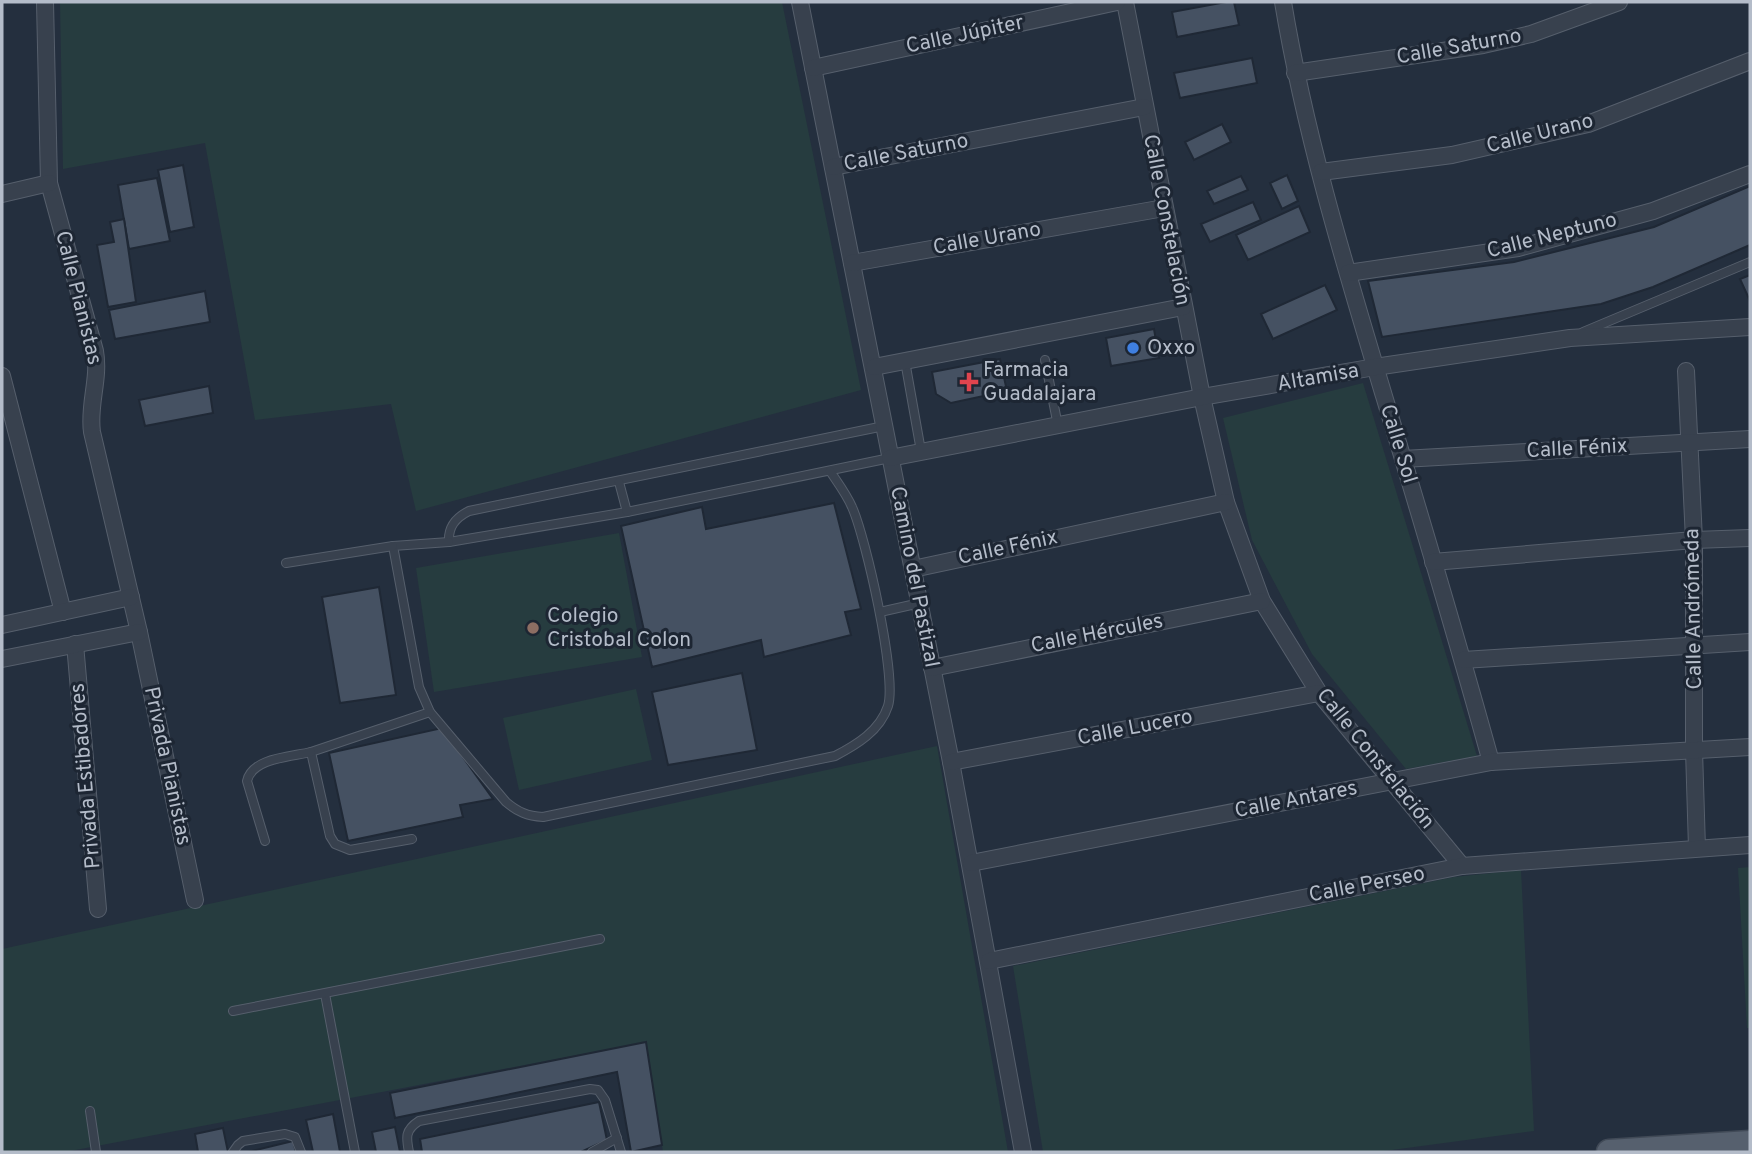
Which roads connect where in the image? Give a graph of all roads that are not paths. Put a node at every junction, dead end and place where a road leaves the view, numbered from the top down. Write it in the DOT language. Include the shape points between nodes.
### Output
graph roads {
  1 [pos="45,2"];
  2 [pos="800,2"];
  3 [pos="1117,2"];
  4 [pos="1125,2"];
  5 [pos="1283,2"];
  6 [pos="1619,2"];
  7 [pos="1750,61"];
  8 [pos="813,68"];
  9 [pos="1295,73"];
  10 [pos="1144,107"];
  11 [pos="833,167"];
  12 [pos="1321,172"];
  13 [pos="1750,174"];
  14 [pos="49,183"];
  15 [pos="2,194"];
  16 [pos="1164,208"];
  17 [pos="1750,262"];
  18 [pos="852,263"];
  19 [pos="1348,274"];
  20 [pos="1183,307"];
  21 [pos="1750,327"];
  22 [pos="1570,338"];
  23 [pos="1045,360"];
  24 [pos="905,361"];
  25 [pos="874,367"];
  26 [pos="1376,367"];
  27 [pos="1686,370"];
  28 [pos="2,376"];
  29 [pos="1202,397"];
  30 [pos="884,426"];
  31 [pos="1058,426"];
  32 [pos="1750,439"];
  33 [pos="1689,442"];
  34 [pos="922,452"];
  35 [pos="890,458"];
  36 [pos="1403,459"];
  37 [pos="830,471"];
  38 [pos="619,482"];
  39 [pos="1226,502"];
  40 [pos="627,512"];
  41 [pos="1750,538"];
  42 [pos="1694,540"];
  43 [pos="449,542"];
  44 [pos="393,546"];
  45 [pos="1433,562"];
  46 [pos="286,563"];
  47 [pos="912,569"];
  48 [pos="131,597"];
  49 [pos="1262,601"];
  50 [pos="920,603"];
  51 [pos="63,612"];
  52 [pos="880,612"];
  53 [pos="2,625"];
  54 [pos="139,632"];
  55 [pos="1750,642"];
  56 [pos="75,644"];
  57 [pos="1695,644"];
  58 [pos="2,659"];
  59 [pos="1463,660"];
  60 [pos="932,668"];
  61 [pos="1319,693"];
  62 [pos="430,712"];
  63 [pos="1750,747"];
  64 [pos="1694,750"];
  65 [pos="311,752"];
  66 [pos="951,762"];
  67 [pos="1491,762"];
  68 [pos="1393,782"];
  69 [pos="412,839"];
  70 [pos="265,841"];
  71 [pos="1750,845"];
  72 [pos="1698,848"];
  73 [pos="971,863"];
  74 [pos="1462,866"];
  75 [pos="195,900"];
  76 [pos="98,909"];
  77 [pos="600,939"];
  78 [pos="989,961"];
  79 [pos="325,994"];
  80 [pos="233,1011"];
  81 [pos="90,1111"];
  82 [pos="617,1138"];
  83 [pos="1750,1143"];
  84 [pos="96,1152"];
  85 [pos="233,1152"];
  86 [pos="301,1152"];
  87 [pos="355,1152"];
  88 [pos="409,1152"];
  89 [pos="592,1152"];
  90 [pos="621,1152"];
  91 [pos="1023,1152"];
  92 [pos="1609,1152"];
  1 -- 14 [label="street, Calle Pianistas"];
  2 -- 8 [label="street, Camino del Pastizal"];
  3 -- 8 [label="street, Calle Júpiter"];
  4 -- 10 [label="street, Calle Constelación"];
  5 -- 9 [label="street, Calle Sol"];
  6 -- 9 [label="street, Calle Saturno" via="1531,34 1483,45"];
  7 -- 12 [label="street, Calle Urano" via="1588,124 1452,155"];
  8 -- 11 [label="street, Camino del Pastizal"];
  9 -- 12 [label="street, Calle Sol"];
  10 -- 11 [label="street, Calle Saturno"];
  10 -- 16 [label="street, Calle Constelación"];
  11 -- 18 [label="street, Camino del Pastizal"];
  12 -- 19 [label="street, Calle Sol"];
  13 -- 19 [label="street, Calle Neptuno" via="1653,211 1518,248"];
  14 -- 15 [label="street"];
  14 -- 48 [label="street, Calle Pianistas" via="95,351 91,422"];
  16 -- 18 [label="street, Calle Urano"];
  16 -- 20 [label="street, Calle Constelación"];
  17 -- 22 [label="lane"];
  18 -- 25 [label="street, Camino del Pastizal"];
  19 -- 26 [label="street, Calle Sol"];
  20 -- 24 [label="street"];
  20 -- 29 [label="street, Calle Constelación"];
  21 -- 22 [label="street, Altamisa"];
  22 -- 26 [label="street, Altamisa"];
  23 -- 31 [label="lane"];
  24 -- 25 [label="street"];
  24 -- 34 [label="lane"];
  25 -- 30 [label="street, Camino del Pastizal"];
  26 -- 29 [label="street, Altamisa"];
  26 -- 36 [label="street, Calle Sol"];
  27 -- 33 [label="street, Calle Andrómeda"];
  28 -- 51 [label="street"];
  29 -- 31 [label="street, Altamisa"];
  29 -- 39 [label="street, Calle Constelación"];
  30 -- 35 [label="street, Camino del Pastizal"];
  30 -- 38 [label="lane"];
  31 -- 34 [label="street, Altamisa"];
  32 -- 33 [label="street, Calle Fénix"];
  33 -- 36 [label="street, Calle Fénix"];
  33 -- 42 [label="street, Calle Andrómeda"];
  34 -- 35 [label="street, Altamisa"];
  35 -- 37 [label="lane"];
  35 -- 47 [label="street, Camino del Pastizal"];
  36 -- 45 [label="street, Calle Sol"];
  37 -- 40 [label="lane"];
  37 -- 52 [label="lane" via="852,507"];
  38 -- 40 [label="lane"];
  38 -- 43 [label="lane" via="469,511 453,522"];
  39 -- 47 [label="street, Calle Fénix"];
  39 -- 49 [label="street, Calle Constelación"];
  40 -- 43 [label="lane"];
  41 -- 42 [label="street"];
  42 -- 45 [label="street"];
  42 -- 57 [label="street, Calle Andrómeda"];
  43 -- 44 [label="lane"];
  44 -- 46 [label="lane"];
  44 -- 62 [label="lane" via="419,687"];
  45 -- 59 [label="street, Calle Sol"];
  47 -- 50 [label="street, Camino del Pastizal"];
  48 -- 51 [label="street"];
  48 -- 54 [label="street, Calle Pianistas"];
  49 -- 60 [label="street, Calle Hércules"];
  49 -- 61 [label="street, Calle Constelación"];
  50 -- 52 [label="lane"];
  50 -- 60 [label="street, Camino del Pastizal"];
  51 -- 53 [label="street"];
  52 -- 62 [label="lane" via="890,679 888,706 876,726 858,744 835,756 777,769 530,817 506,802"];
  54 -- 56 [label="street"];
  54 -- 75 [label="street, Privada Pianistas"];
  55 -- 57 [label="street"];
  56 -- 58 [label="street"];
  56 -- 76 [label="street, Privada Estibadores"];
  57 -- 59 [label="street"];
  57 -- 64 [label="street, Calle Andrómeda"];
  59 -- 67 [label="street, Calle Sol"];
  60 -- 66 [label="street, Camino del Pastizal"];
  61 -- 66 [label="street, Calle Lucero"];
  61 -- 68 [label="street, Calle Constelación"];
  62 -- 65 [label="lane"];
  63 -- 64 [label="street, Calle Antares"];
  64 -- 67 [label="street, Calle Antares"];
  64 -- 72 [label="street, Calle Andrómeda"];
  65 -- 69 [label="lane" via="335,844 350,850"];
  65 -- 70 [label="lane" via="258,765 249,772 247,781"];
  66 -- 73 [label="street, Camino del Pastizal"];
  67 -- 68 [label="street, Calle Antares"];
  68 -- 73 [label="street, Calle Antares"];
  68 -- 74 [label="street, Calle Constelación"];
  71 -- 72 [label="street, Calle Perseo"];
  72 -- 74 [label="street, Calle Perseo"];
  73 -- 78 [label="street, Camino del Pastizal"];
  74 -- 78 [label="street, Calle Perseo"];
  77 -- 79 [label="lane"];
  78 -- 91 [label="street, Camino del Pastizal"];
  79 -- 80 [label="lane"];
  79 -- 87 [label="lane"];
  81 -- 84 [label="lane"];
  82 -- 88 [label="lane" via="605,1100 590,1089 419,1121 408,1131"];
  82 -- 89 [label="lane"];
  82 -- 90 [label="lane"];
  83 -- 92 [label="main road"];
  85 -- 86 [label="lane" via="243,1141 285,1134 295,1137"];
}
